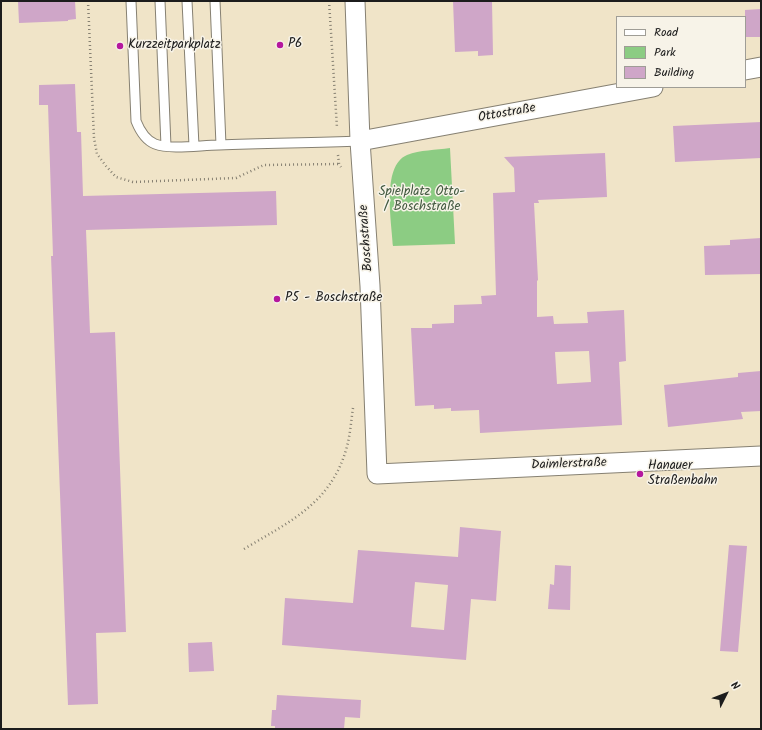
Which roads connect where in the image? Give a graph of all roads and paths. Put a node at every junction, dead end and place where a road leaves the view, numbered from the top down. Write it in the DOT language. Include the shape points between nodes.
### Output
graph roads {
  1 [pos="131,1"];
  2 [pos="160,1"];
  3 [pos="187,1"];
  4 [pos="215,1"];
  5 [pos="329,1"];
  6 [pos="355,1"];
  7 [pos="761,67"];
  8 [pos="746,70"];
  9 [pos="648,88"];
  10 [pos="360,141"];
  11 [pos="338,142"];
  12 [pos="221,145"];
  13 [pos="166,146"];
  14 [pos="194,146"];
  15 [pos="339,164"];
  16 [pos="264,165"];
  17 [pos="343,170"];
  18 [pos="354,404"];
  19 [pos="761,456"];
  20 [pos="377,474"];
  21 [pos="244,549"];
  1 -- 13 [label="lane" via="136,121 147,139"];
  2 -- 13 [label="lane"];
  3 -- 14 [label="lane"];
  4 -- 12 [label="lane"];
  5 -- 11 [label="path"];
  6 -- 10 [label="street, Boschstraße"];
  7 -- 8 [label="street"];
  9 -- 10 [label="street, Ottostraße"];
  10 -- 11 [label="lane"];
  10 -- 20 [label="street, Boschstraße" via="370,286"];
  11 -- 12 [label="lane"];
  11 -- 15 [label="path"];
  12 -- 14 [label="lane"];
  13 -- 14 [label="lane"];
  15 -- 16 [label="path"];
  15 -- 17 [label="path"];
  18 -- 21 [label="path" via="346,450 333,480 320,498 299,515"];
  19 -- 20 [label="street, Daimlerstraße"];
}
